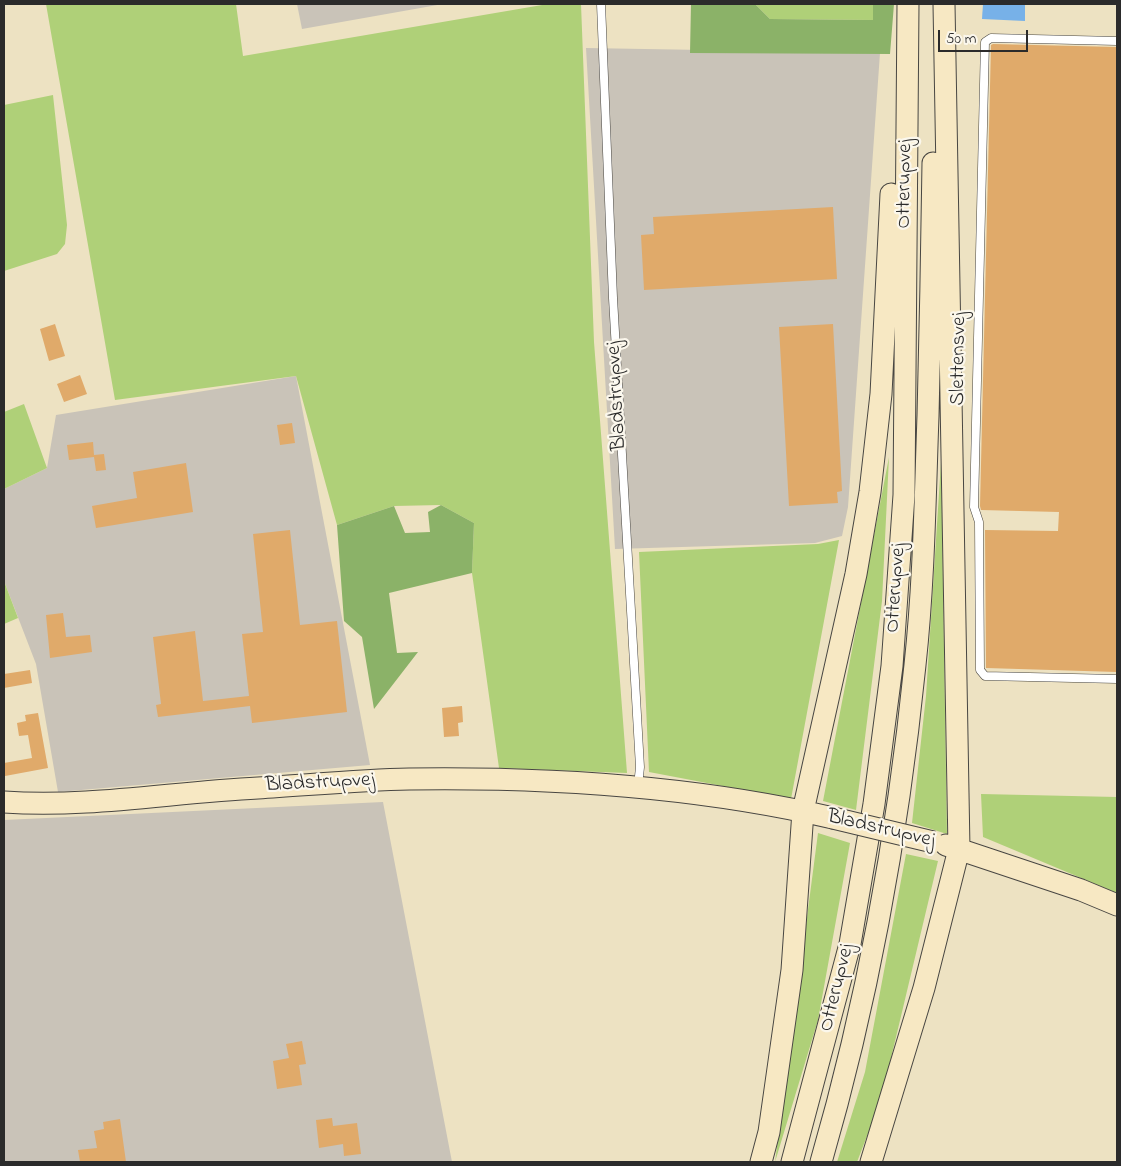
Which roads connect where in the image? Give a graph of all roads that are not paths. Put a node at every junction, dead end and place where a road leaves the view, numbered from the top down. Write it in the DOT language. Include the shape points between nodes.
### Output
graph roads {
  1 [pos="602,4"];
  2 [pos="902,4"];
  3 [pos="908,4"];
  4 [pos="935,4"];
  5 [pos="944,4"];
  6 [pos="1117,41"];
  7 [pos="1117,679"];
  8 [pos="638,788"];
  9 [pos="4,802"];
  10 [pos="803,811"];
  11 [pos="959,848"];
  12 [pos="1117,905"];
  13 [pos="761,1162"];
  14 [pos="792,1162"];
  15 [pos="820,1162"];
  16 [pos="871,1162"];
  1 -- 8 [label="lane, Bladstrupvej" via="613,298 640,767"];
  2 -- 10 [label="main road" via="882,394 870,492 856,574"];
  3 -- 14 [label="main road, Otterupvej" via="904,495 892,666 874,804 850,944"];
  4 -- 15 [label="main road, Otterupvej" via="926,493 916,663 900,798 876,940 845,1079"];
  5 -- 11 [label="main road"];
  6 -- 7 [label="lane, Slettensvej" via="992,38 985,42 974,507 979,522 980,670 985,676"];
  8 -- 9 [label="main road, Bladstrupvej" via="520,780 408,779 94,802"];
  8 -- 10 [label="main road, Bladstrupvej"];
  10 -- 11 [label="main road, Bladstrupvej, bridge"];
  10 -- 13 [label="main road" via="792,970"];
  11 -- 12 [label="main road, Bladstrupvej"];
  11 -- 16 [label="main road" via="924,988"];
}
